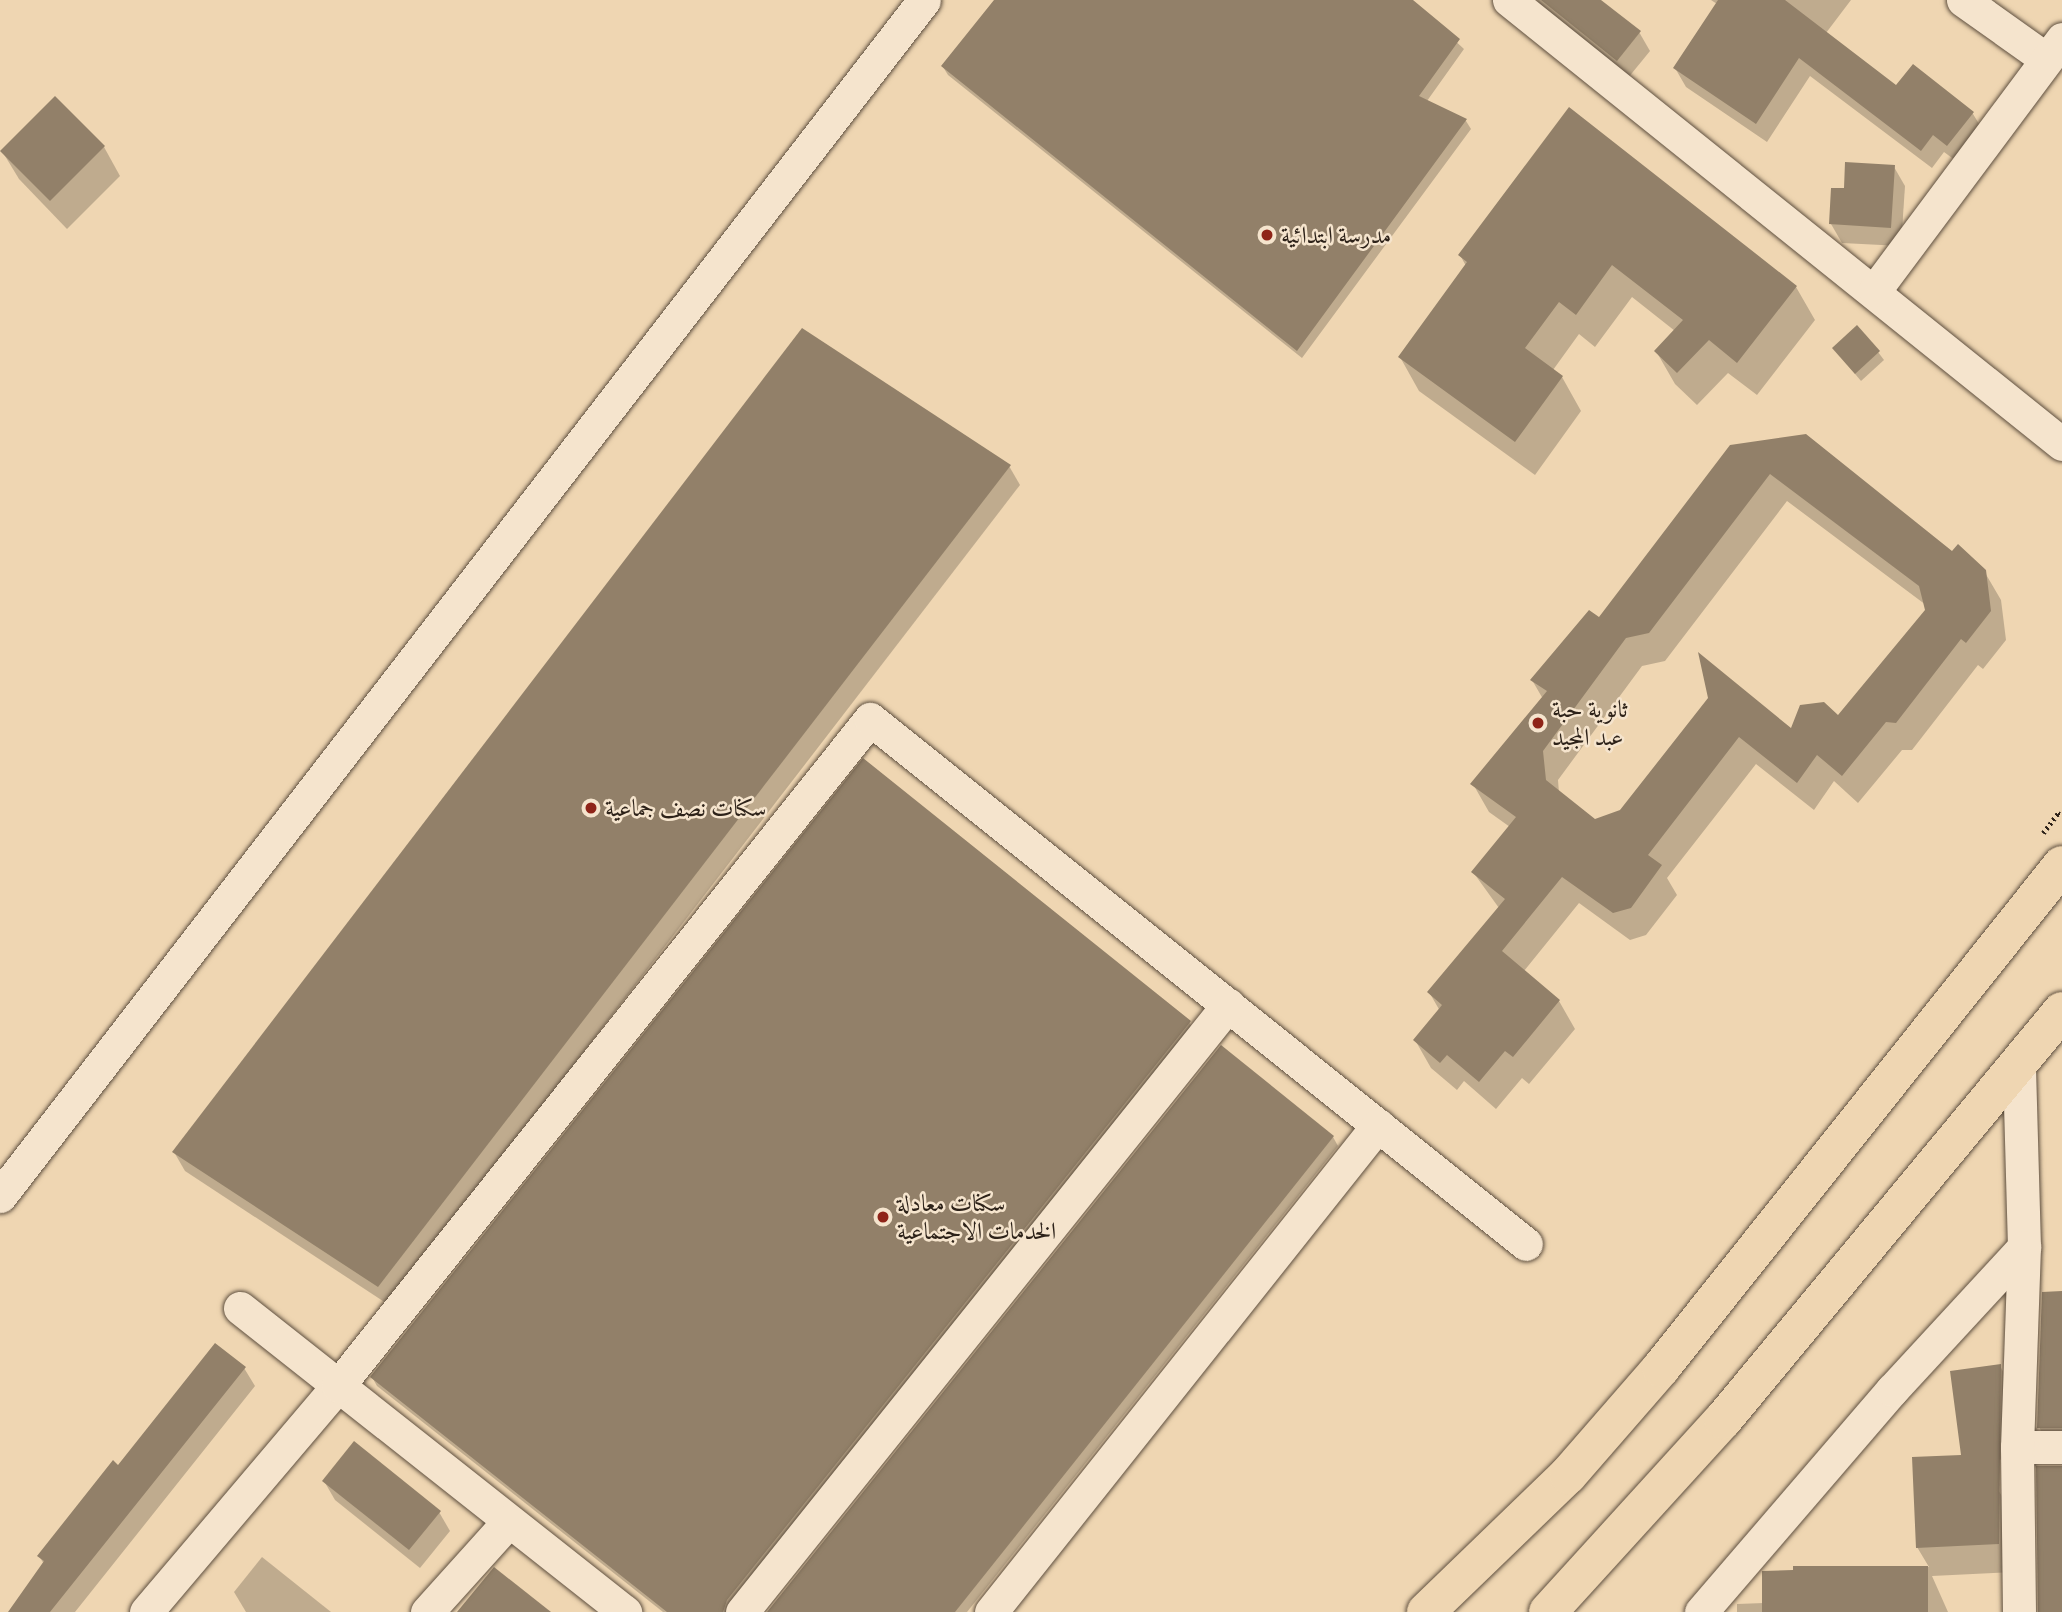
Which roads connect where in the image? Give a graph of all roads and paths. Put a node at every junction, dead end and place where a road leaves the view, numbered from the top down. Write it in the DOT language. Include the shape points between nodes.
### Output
graph roads {
  1 [pos="924,0"];
  2 [pos="1509,0"];
  3 [pos="1963,0"];
  4 [pos="2054,49"];
  5 [pos="1875,290"];
  6 [pos="2062,444"];
  7 [pos="2062,865"];
  8 [pos="1228,1005"];
  9 [pos="2062,1011"];
  10 [pos="2019,1063"];
  11 [pos="1378,1125"];
  12 [pos="0,1196"];
  13 [pos="1526,1244"];
  14 [pos="2024,1247"];
  15 [pos="240,1308"];
  16 [pos="338,1386"];
  17 [pos="2017,1447"];
  18 [pos="2062,1447"];
  19 [pos="509,1521"];
  20 [pos="146,1612"];
  21 [pos="427,1612"];
  22 [pos="625,1612"];
  23 [pos="742,1612"];
  24 [pos="991,1612"];
  25 [pos="1426,1612"];
  26 [pos="1548,1612"];
  27 [pos="1701,1612"];
  28 [pos="2019,1612"];
  1 -- 12 [label="street"];
  2 -- 5 [label="street"];
  3 -- 4 [label="street"];
  4 -- 5 [label="street"];
  5 -- 6 [label="street"];
  7 -- 25 [label="main road" via="1661,1368 1569,1475"];
  8 -- 11 [label="street"];
  8 -- 16 [label="street" via="870,719"];
  8 -- 23 [label="street"];
  9 -- 10 [label="main road"];
  10 -- 14 [label="street"];
  10 -- 26 [label="main road" via="1723,1420"];
  11 -- 13 [label="street"];
  11 -- 24 [label="street"];
  14 -- 17 [label="street"];
  14 -- 27 [label="street" via="1892,1390"];
  15 -- 16 [label="street"];
  16 -- 19 [label="street"];
  16 -- 20 [label="street"];
  17 -- 18 [label="street"];
  17 -- 28 [label="street"];
  19 -- 21 [label="street"];
  19 -- 22 [label="street"];
}
